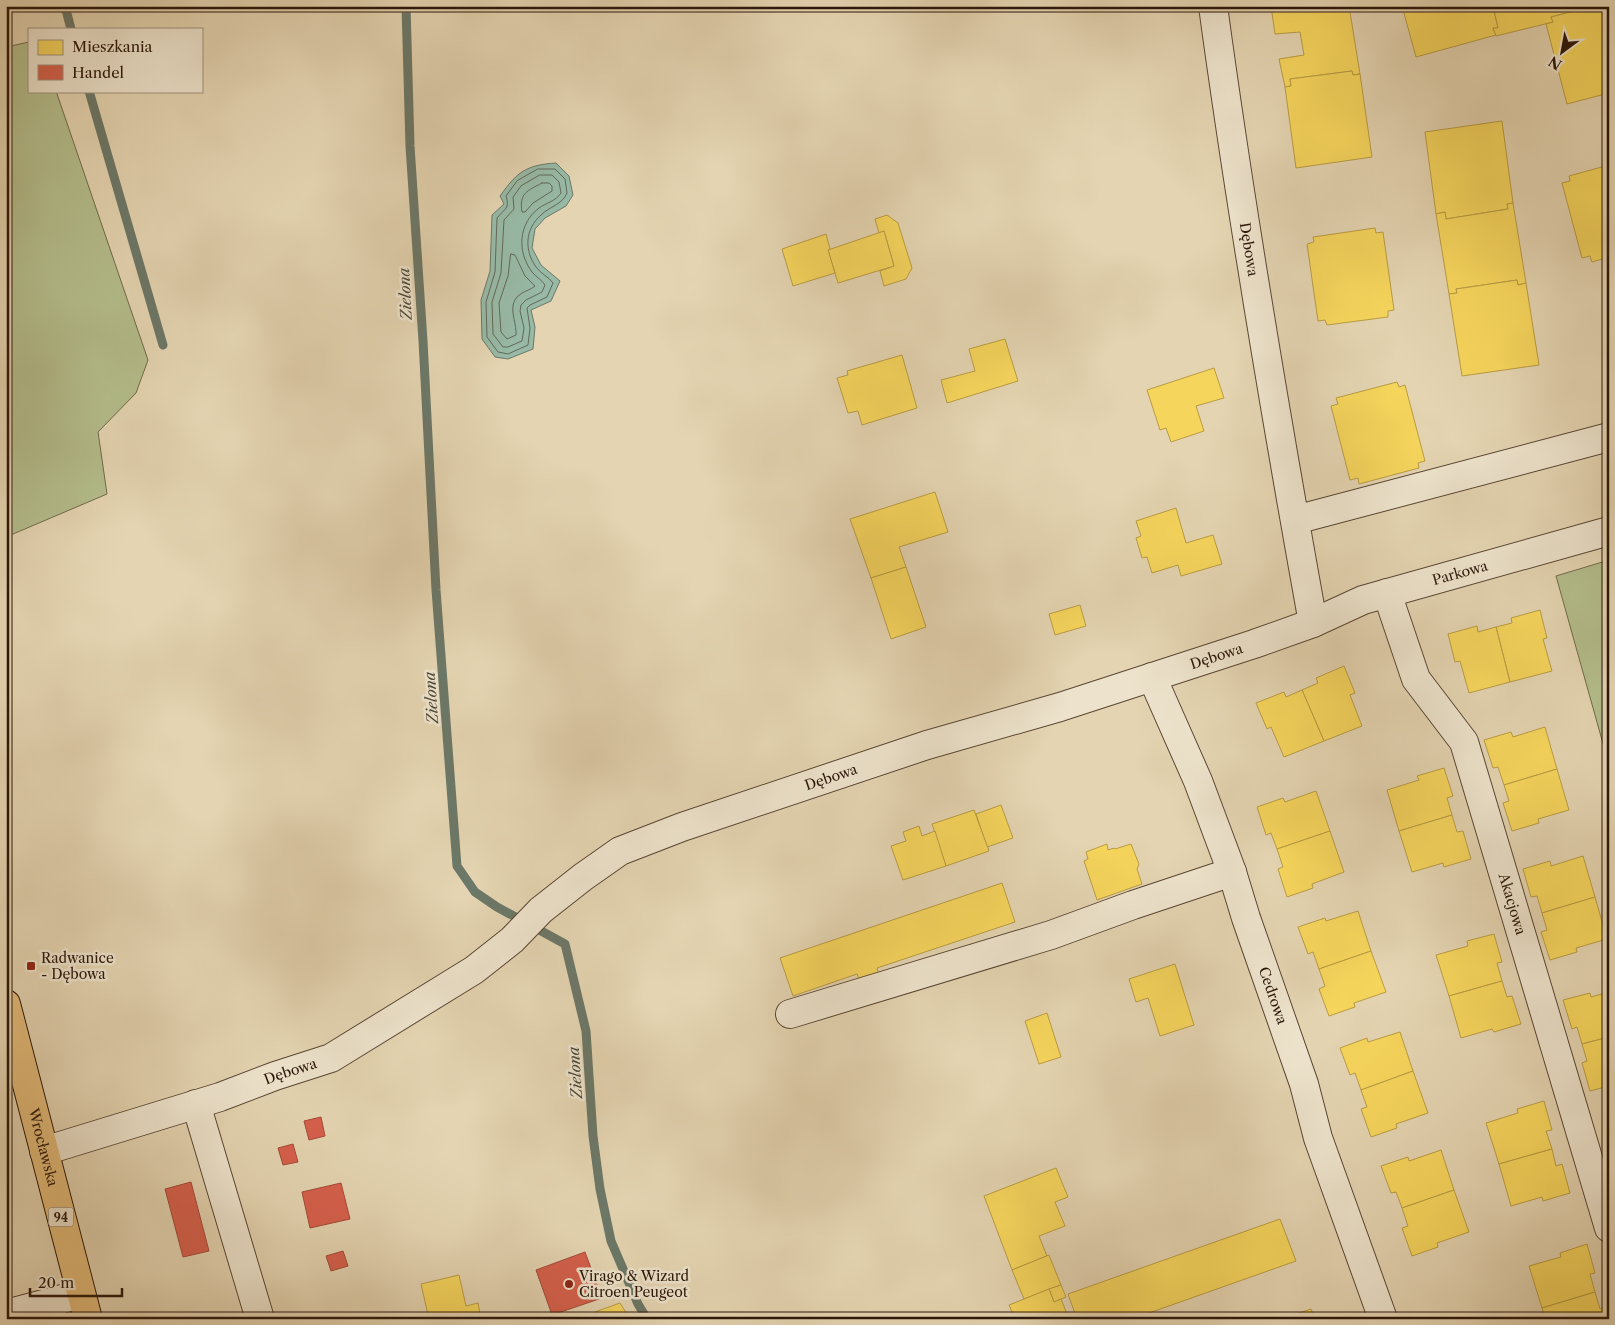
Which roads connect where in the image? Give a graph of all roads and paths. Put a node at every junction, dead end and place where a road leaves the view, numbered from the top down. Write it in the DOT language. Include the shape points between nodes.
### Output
graph roads {
  1 [pos="1212,6"];
  2 [pos="1609,437"];
  3 [pos="1294,520"];
  4 [pos="1609,531"];
  5 [pos="1387,593"];
  6 [pos="1313,622"];
  7 [pos="1152,677"];
  8 [pos="1232,872"];
  9 [pos="6,1004"];
  10 [pos="790,1014"];
  11 [pos="196,1104"];
  12 [pos="44,1150"];
  13 [pos="1609,1228"];
  14 [pos="84,1307"];
  15 [pos="6,1314"];
  16 [pos="260,1319"];
  17 [pos="1383,1319"];
  1 -- 3 [label="street, Dębowa"];
  2 -- 3 [label="street"];
  3 -- 6 [label="street, Dębowa"];
  4 -- 5 [label="street, Parkowa"];
  5 -- 6 [label="street, Parkowa"];
  5 -- 13 [label="street, Akacjowa" via="1416,679 1464,742"];
  6 -- 7 [label="street, Dębowa"];
  7 -- 8 [label="street, Cedrowa" via="1198,782"];
  7 -- 11 [label="street, Dębowa" via="927,745 620,851 542,910 512,940 474,970 331,1058"];
  8 -- 10 [label="street" via="1051,935"];
  8 -- 17 [label="street, Cedrowa" via="1304,1084 1318,1138"];
  9 -- 12 [label="main road, Wrocławska / 94"];
  11 -- 12 [label="street, Dębowa"];
  11 -- 16 [label="street"];
  12 -- 14 [label="main road, Wrocławska / 94"];
  14 -- 15 [label="street"];
}
